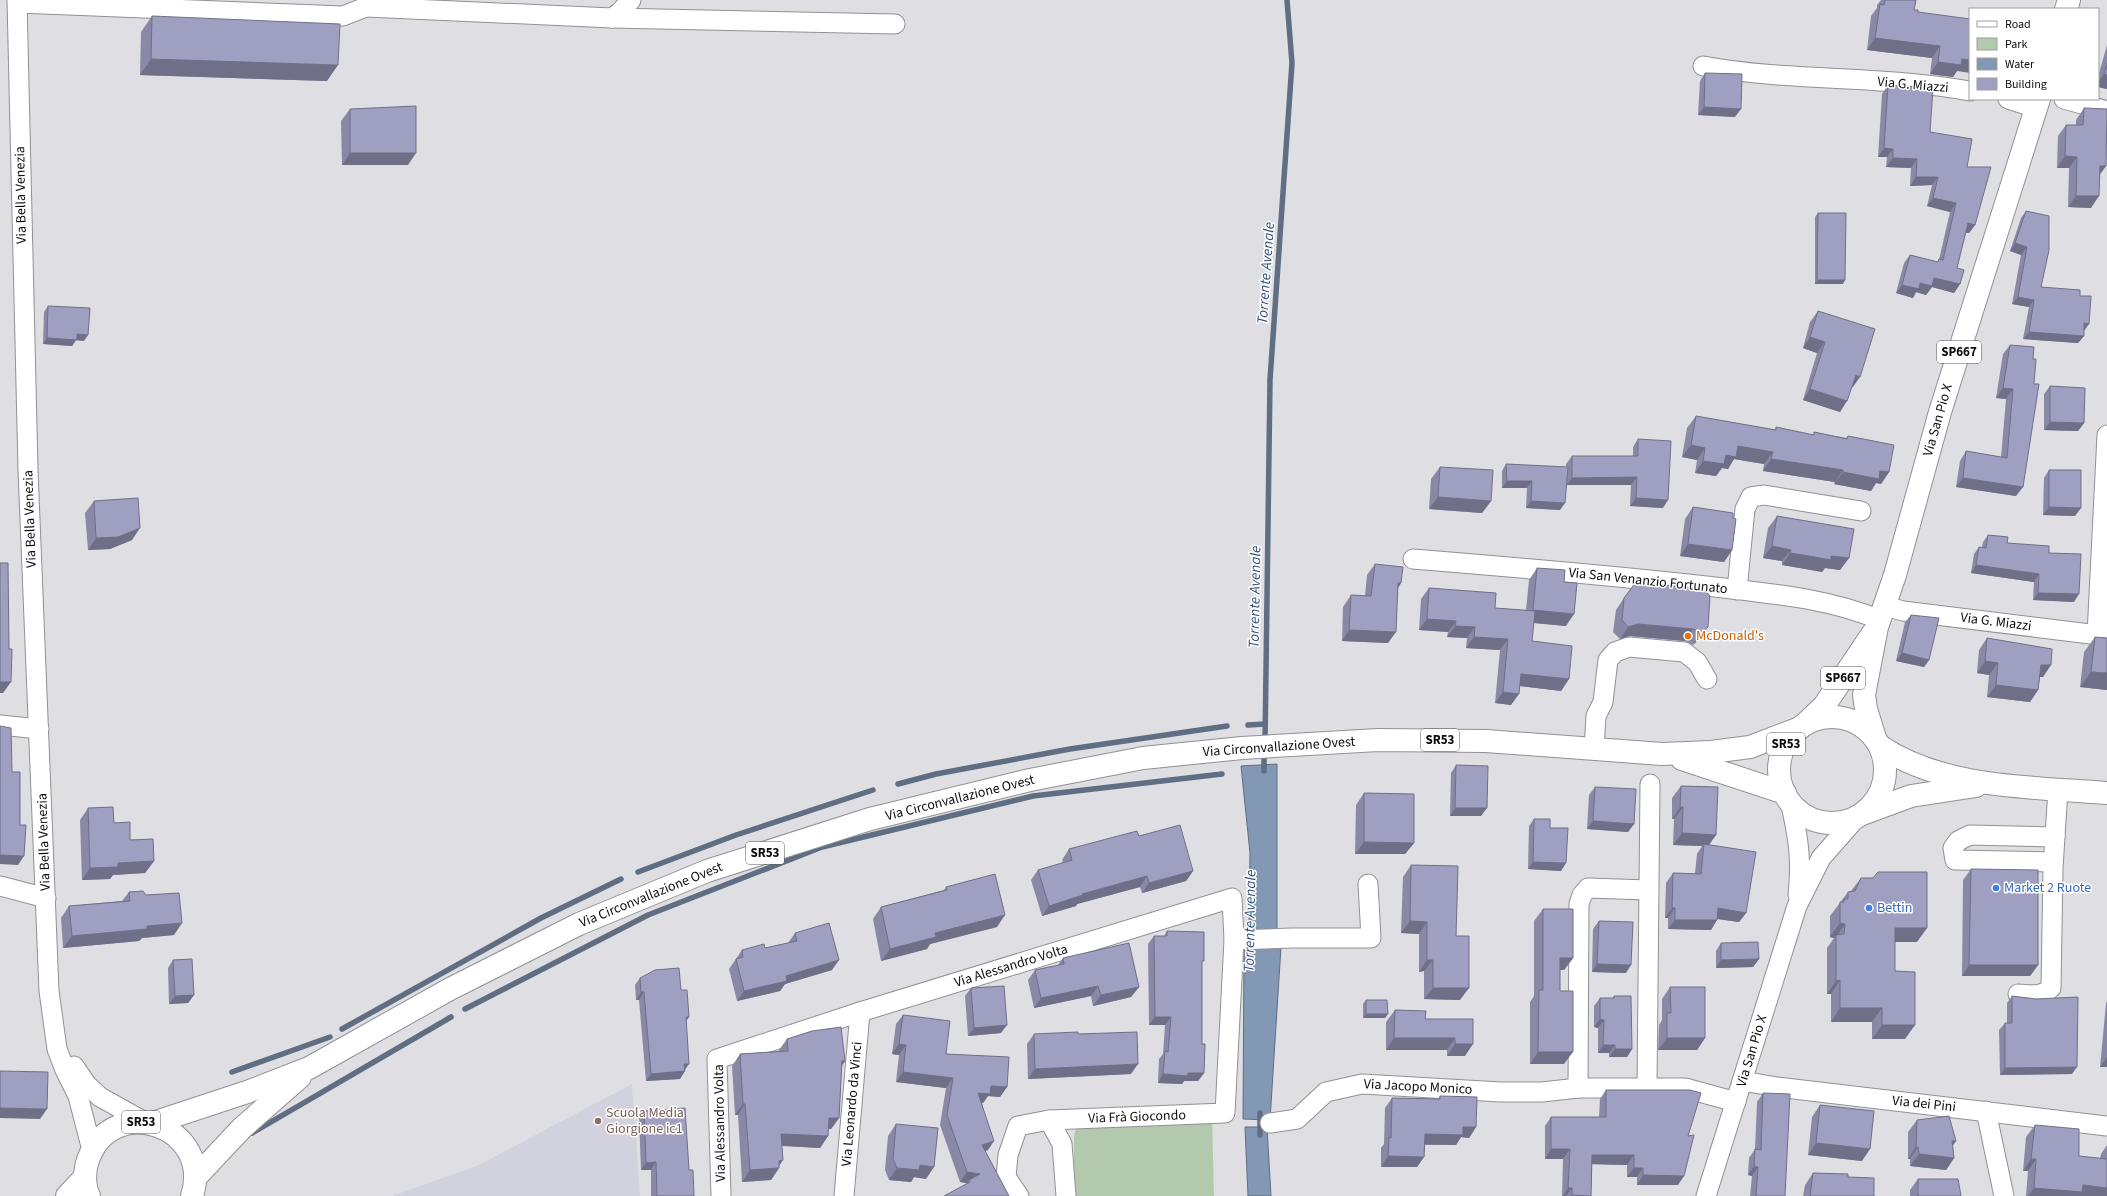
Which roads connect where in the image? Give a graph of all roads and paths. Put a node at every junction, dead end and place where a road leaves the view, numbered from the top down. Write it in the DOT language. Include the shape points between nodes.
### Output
graph roads {
  1 [pos="631,0"];
  2 [pos="18,2"];
  3 [pos="612,18"];
  4 [pos="895,24"];
  5 [pos="1703,66"];
  6 [pos="1969,91"];
  7 [pos="2015,100"];
  8 [pos="2068,100"];
  9 [pos="2037,103"];
  10 [pos="2107,110"];
  11 [pos="2107,435"];
  12 [pos="1861,511"];
  13 [pos="1413,559"];
  14 [pos="1737,590"];
  15 [pos="1881,618"];
  16 [pos="2102,635"];
  17 [pos="1707,679"];
  18 [pos="0,725"];
  19 [pos="1802,726"];
  20 [pos="39,729"];
  21 [pos="1878,742"];
  22 [pos="1594,748"];
  23 [pos="1662,754"];
  24 [pos="1992,783"];
  25 [pos="1650,784"];
  26 [pos="2058,789"];
  27 [pos="2107,793"];
  28 [pos="1787,797"];
  29 [pos="1858,816"];
  30 [pos="2055,837"];
  31 [pos="2053,862"];
  32 [pos="1368,884"];
  33 [pos="0,886"];
  34 [pos="1648,890"];
  35 [pos="46,898"];
  36 [pos="1797,906"];
  37 [pos="1241,940"];
  38 [pos="2018,994"];
  39 [pos="860,1012"];
  40 [pos="54,1037"];
  41 [pos="309,1068"];
  42 [pos="1742,1081"];
  43 [pos="1647,1087"];
  44 [pos="1578,1088"];
  45 [pos="1736,1102"];
  46 [pos="1986,1111"];
  47 [pos="1225,1113"];
  48 [pos="1049,1120"];
  49 [pos="149,1123"];
  50 [pos="1270,1123"];
  51 [pos="2107,1126"];
  52 [pos="92,1150"];
  53 [pos="87,1186"];
  54 [pos="194,1187"];
  55 [pos="67,1196"];
  56 [pos="721,1196"];
  57 [pos="844,1196"];
  58 [pos="1019,1196"];
  59 [pos="1066,1196"];
  60 [pos="1706,1196"];
  61 [pos="2004,1196"];
  1 -- 3 [label="street"];
  2 -- 3 [label="street" via="343,16 366,7"];
  2 -- 20 [label="street, Via Bella Venezia" via="28,470"];
  3 -- 4 [label="street"];
  5 -- 6 [label="street, Via G. Miazzi" via="1761,75 1913,83"];
  7 -- 9 [label="street"];
  8 -- 10 [label="street"];
  9 -- 15 [label="main road, Via San Pio X / SP667" via="1940,412"];
  11 -- 16 [label="street"];
  12 -- 14 [label="street" via="1764,495 1751,497 1746,509"];
  13 -- 14 [label="street, Via San Venanzio Fortunato" via="1625,577"];
  14 -- 15 [label="street, Via San Venanzio Fortunato" via="1819,602"];
  15 -- 16 [label="street, Via G. Miazzi" via="1903,611"];
  15 -- 19 [label="main road, Via San Pio X / SP667" via="1824,706"];
  15 -- 21 [label="main road, Via San Pio X / SP667" via="1864,695 1866,709"];
  17 -- 22 [label="street" via="1697,662 1684,652 1636,647 1624,647 1615,652 1608,660 1610,676 1596,716"];
  18 -- 20 [label="street"];
  19 -- 21 [label="main road, SR53" via="1822,718 1842,718 1855,722"];
  19 -- 23 [label="main road, Via Circonvallazione Ovest / SR53" via="1756,745 1736,750"];
  19 -- 28 [label="main road, SR53" via="1786,744 1780,759 1779,777"];
  20 -- 35 [label="street, Via Bella Venezia"];
  21 -- 24 [label="main road, SR53" via="1900,758 1927,769"];
  21 -- 29 [label="main road, SR53" via="1886,766 1884,784 1876,800"];
  22 -- 23 [label="main road, Via Circonvallazione Ovest / SR53"];
  22 -- 41 [label="main road, Via Circonvallazione Ovest / SR53" via="1432,740 1242,748 1143,758 1030,780 870,819 707,871 579,924 450,989"];
  23 -- 28 [label="main road, Via Circonvallazione Ovest / SR53" via="1693,762"];
  24 -- 26 [label="main road, SR53"];
  24 -- 29 [label="main road, SR53" via="1911,796"];
  25 -- 34 [label="street"];
  26 -- 27 [label="main road, SR53"];
  26 -- 30 [label="street"];
  28 -- 29 [label="main road, SR53" via="1801,813 1823,822 1841,822"];
  28 -- 36 [label="street, Via San Pio X" via="1800,852"];
  29 -- 36 [label="street, Via San Pio X" via="1821,858"];
  30 -- 31 [label="street"];
  30 -- 31 [label="street" via="1970,835 1958,841 1953,848 1955,860"];
  31 -- 38 [label="street" via="2051,988 2046,993 2038,995"];
  32 -- 37 [label="street" via="1371,938"];
  33 -- 35 [label="street"];
  34 -- 43 [label="street"];
  34 -- 44 [label="street" via="1588,888 1582,895 1579,904"];
  35 -- 40 [label="street, Via Bella Venezia"];
  36 -- 42 [label="street, Via San Pio X"];
  37 -- 39 [label="street, Via Alessandro Volta" via="1232,898"];
  37 -- 47 [label="street, Via Alessandro Volta"];
  39 -- 56 [label="street, Via Alessandro Volta" via="717,1059"];
  39 -- 57 [label="street, Via Leonardo da Vinci"];
  40 -- 49 [label="street, Via Bella Venezia" via="86,1085 100,1097"];
  40 -- 52 [label="street, Via Bella Venezia" via="65,1070 78,1096"];
  41 -- 49 [label="main road, Via Circonvallazione Ovest / SR53" via="247,1092"];
  41 -- 54 [label="main road, Via Circonvallazione Ovest / SR53" via="242,1128"];
  42 -- 45 [label="street, Via San Pio X"];
  42 -- 46 [label="street, Via dei Pini"];
  43 -- 44 [label="street, Via Jacopo Monico"];
  43 -- 45 [label="street, Via Jacopo Monico" via="1685,1088"];
  44 -- 50 [label="street, Via Jacopo Monico" via="1542,1092 1501,1092 1362,1084 1326,1092 1297,1119"];
  45 -- 60 [label="street, Via San Pio X"];
  46 -- 51 [label="street, Via dei Pini"];
  46 -- 61 [label="street"];
  47 -- 48 [label="street, Via Frà Giocondo"];
  48 -- 58 [label="street, Via Frà Giocondo" via="1018,1126 1008,1155 1006,1177"];
  48 -- 59 [label="street" via="1062,1144"];
  49 -- 52 [label="main road, Via Circonvallazione Ovest / SR53" via="129,1123 114,1128 101,1138"];
  49 -- 54 [label="main road, Via Circonvallazione Ovest / SR53" via="170,1130 184,1143 192,1160"];
  52 -- 53 [label="main road, Via Circonvallazione Ovest / SR53" via="87,1163"];
  53 -- 55 [label="main road, Via Circonvallazione Ovest / SR53"];
}
